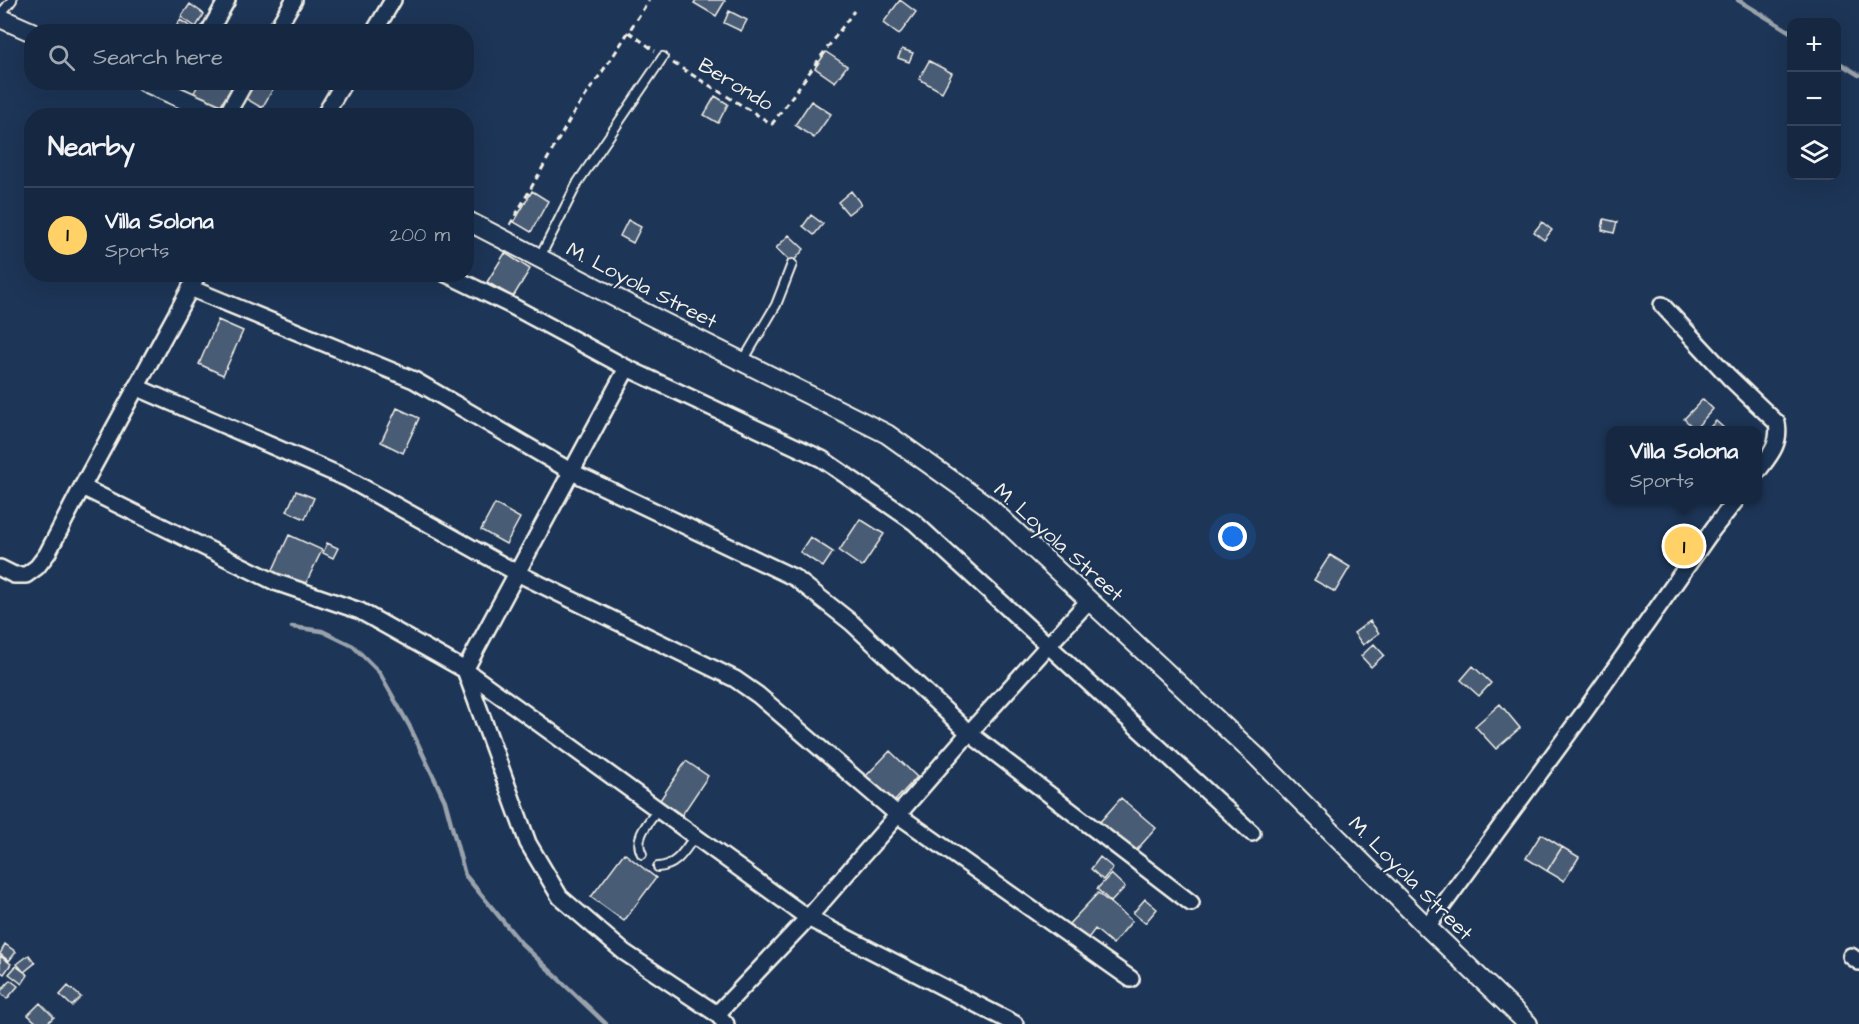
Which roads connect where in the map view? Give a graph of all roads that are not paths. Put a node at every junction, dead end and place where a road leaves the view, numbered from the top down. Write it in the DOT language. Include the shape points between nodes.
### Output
graph roads {
  1 [pos="12,0"];
  2 [pos="227,0"];
  3 [pos="294,0"];
  4 [pos="393,0"];
  5 [pos="0,17"];
  6 [pos="214,24"];
  7 [pos="280,24"];
  8 [pos="379,24"];
  9 [pos="24,28"];
  10 [pos="663,57"];
  11 [pos="178,90"];
  12 [pos="241,90"];
  13 [pos="339,90"];
  14 [pos="208,108"];
  15 [pos="230,108"];
  16 [pos="329,108"];
  17 [pos="474,224"];
  18 [pos="539,258"];
  19 [pos="792,264"];
  20 [pos="193,282"];
  21 [pos="463,282"];
  22 [pos="189,288"];
  23 [pos="1662,305"];
  24 [pos="743,361"];
  25 [pos="627,368"];
  26 [pos="136,387"];
  27 [pos="1762,466"];
  28 [pos="572,472"];
  29 [pos="82,487"];
  30 [pos="1733,504"];
  31 [pos="0,568"];
  32 [pos="517,573"];
  33 [pos="1083,607"];
  34 [pos="1048,646"];
  35 [pos="465,670"];
  36 [pos="969,733"];
  37 [pos="658,810"];
  38 [pos="898,815"];
  39 [pos="1252,833"];
  40 [pos="695,836"];
  41 [pos="642,854"];
  42 [pos="658,867"];
  43 [pos="1191,903"];
  44 [pos="808,918"];
  45 [pos="1427,927"];
  46 [pos="1131,979"];
  47 [pos="722,1019"];
  48 [pos="1015,1024"];
  49 [pos="1528,1024"];
  1 -- 5 [label="lane"];
  2 -- 6 [label="street"];
  3 -- 7 [label="street"];
  4 -- 8 [label="street"];
  5 -- 9 [label="street"];
  10 -- 18 [label="lane" via="578,182"];
  11 -- 14 [label="street"];
  12 -- 15 [label="street"];
  13 -- 16 [label="street"];
  17 -- 18 [label="street, M. Loyola Street"];
  18 -- 24 [label="street, M. Loyola Street"];
  19 -- 24 [label="lane" via="776,305"];
  20 -- 22 [label="street"];
  21 -- 25 [label="street"];
  22 -- 26 [label="street"];
  22 -- 28 [label="street" via="414,380"];
  23 -- 27 [label="street" via="1777,423 1776,448"];
  24 -- 45 [label="street, M. Loyola Street" via="887,434 988,506 1248,748"];
  25 -- 28 [label="street"];
  25 -- 34 [label="street" via="822,459 914,522"];
  26 -- 29 [label="street"];
  26 -- 32 [label="street" via="346,478"];
  28 -- 32 [label="street"];
  28 -- 36 [label="street" via="795,578 852,623"];
  29 -- 31 [label="street" via="37,567 14,575"];
  29 -- 35 [label="street" via="274,582 360,611"];
  30 -- 45 [label="street"];
  32 -- 35 [label="street"];
  32 -- 38 [label="street" via="735,679"];
  33 -- 34 [label="street"];
  34 -- 36 [label="street"];
  34 -- 39 [label="street"];
  35 -- 37 [label="street"];
  35 -- 47 [label="street" via="528,843 560,897 624,952"];
  36 -- 38 [label="street"];
  36 -- 43 [label="street"];
  37 -- 40 [label="street"];
  37 -- 41 [label="lane" via="639,839"];
  38 -- 44 [label="street"];
  38 -- 46 [label="street"];
  40 -- 42 [label="lane" via="679,858 668,867"];
  40 -- 44 [label="street"];
  44 -- 47 [label="street"];
  44 -- 48 [label="street"];
  45 -- 49 [label="street, M. Loyola Street"];
}
